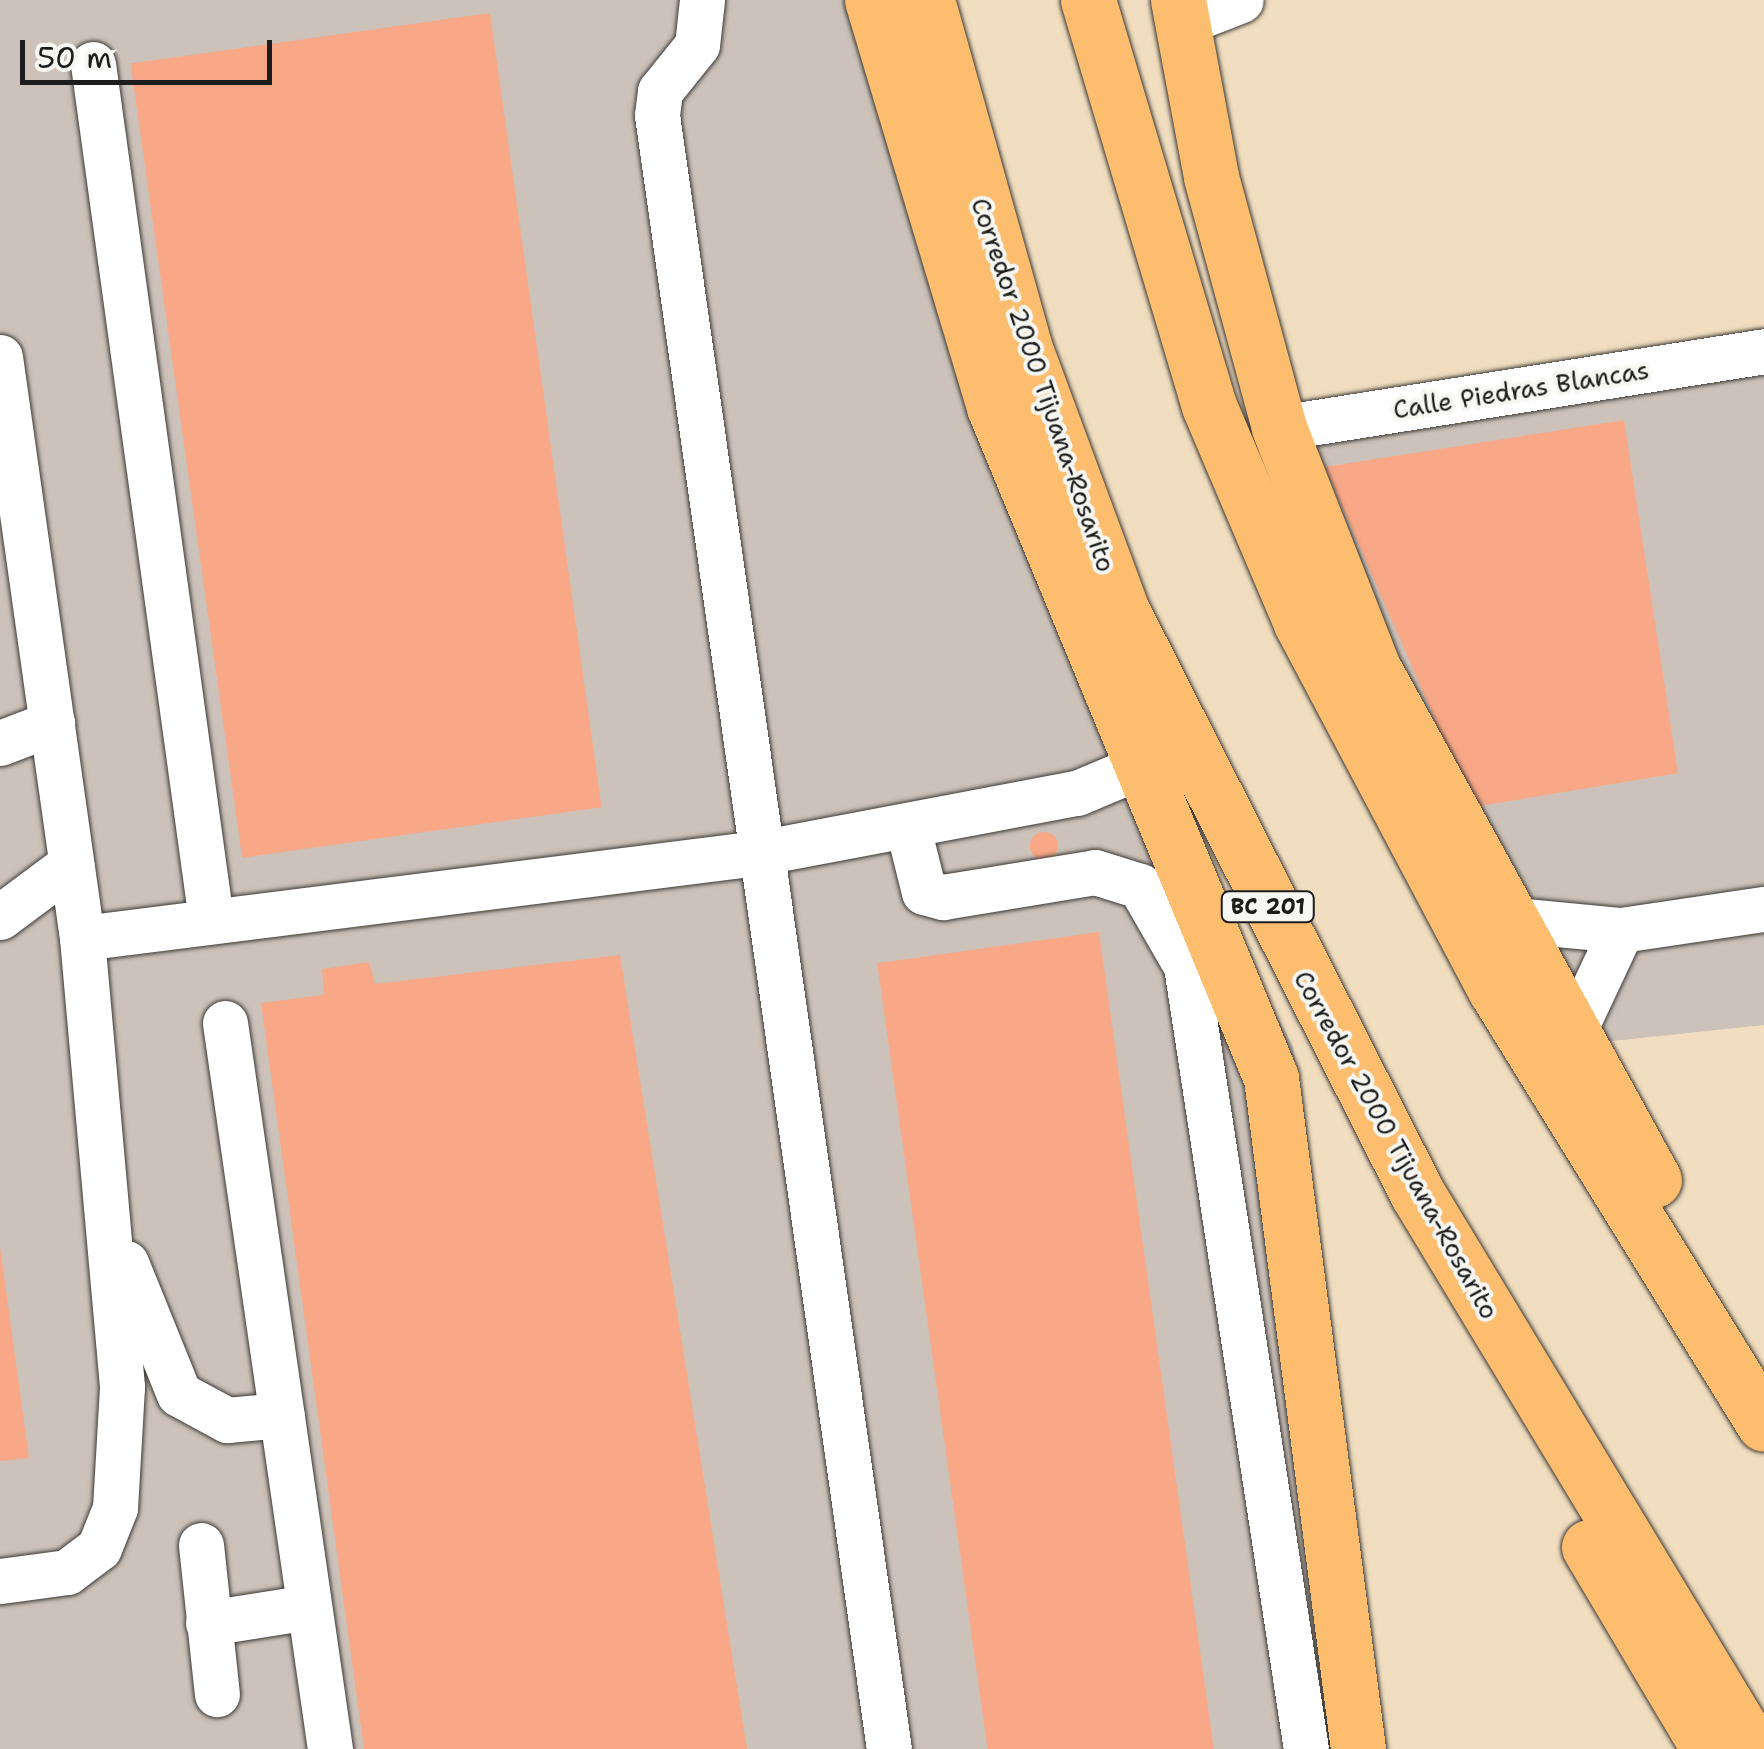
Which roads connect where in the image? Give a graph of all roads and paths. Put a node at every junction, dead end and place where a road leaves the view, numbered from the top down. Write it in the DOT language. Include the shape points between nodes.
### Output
graph roads {
  1 [pos="702,0"];
  2 [pos="872,0"];
  3 [pos="927,0"];
  4 [pos="1088,0"];
  5 [pos="1241,0"];
  6 [pos="1180,11"];
  7 [pos="93,64"];
  8 [pos="1764,351"];
  9 [pos="0,357"];
  10 [pos="1279,428"];
  11 [pos="52,723"];
  12 [pos="0,743"];
  13 [pos="1139,767"];
  14 [pos="908,828"];
  15 [pos="758,853"];
  16 [pos="72,864"];
  17 [pos="1764,909"];
  18 [pos="0,917"];
  19 [pos="212,920"];
  20 [pos="1504,920"];
  21 [pos="1621,930"];
  22 [pos="82,938"];
  23 [pos="225,1023"];
  24 [pos="1570,1039"];
  25 [pos="107,1214"];
  26 [pos="1506,1344"];
  27 [pos="1764,1367"];
  28 [pos="282,1415"];
  29 [pos="1764,1424"];
  30 [pos="200,1545"];
  31 [pos="0,1581"];
  32 [pos="310,1606"];
  33 [pos="208,1623"];
  34 [pos="217,1694"];
  35 [pos="330,1749"];
  36 [pos="889,1749"];
  37 [pos="1306,1749"];
  38 [pos="1358,1749"];
  39 [pos="1709,1749"];
  40 [pos="1753,1749"];
  1 -- 15 [label="street" via="698,45 660,91 657,115"];
  2 -- 13 [label="highway" via="994,407"];
  3 -- 26 [label="highway, Corredor 2000 Tijuana-Rosarito / BC 201" via="1024,346 1122,611 1344,1062"];
  4 -- 29 [label="highway" via="1210,406 1301,622 1495,990"];
  5 -- 6 [label="street"];
  6 -- 10 [label="highway" via="1211,177"];
  7 -- 19 [label="street"];
  8 -- 10 [label="street, Calle Piedras Blancas"];
  9 -- 11 [label="street"];
  10 -- 20 [label="highway" via="1373,668"];
  11 -- 12 [label="street"];
  11 -- 16 [label="street"];
  13 -- 14 [label="street" via="1077,793"];
  13 -- 38 [label="highway" via="1275,1096"];
  14 -- 15 [label="street"];
  14 -- 37 [label="street" via="924,892 943,896 1096,872 1140,886 1186,966"];
  15 -- 19 [label="street"];
  15 -- 36 [label="street"];
  16 -- 18 [label="street"];
  16 -- 22 [label="street"];
  17 -- 21 [label="street"];
  19 -- 22 [label="street"];
  20 -- 21 [label="street"];
  20 -- 24 [label="highway"];
  21 -- 24 [label="street"];
  22 -- 25 [label="street"];
  23 -- 28 [label="street"];
  24 -- 27 [label="highway"];
  25 -- 28 [label="street" via="179,1394 227,1420"];
  25 -- 31 [label="street" via="122,1388 115,1508 99,1548 67,1572"];
  26 -- 39 [label="highway" via="1525,1436"];
  26 -- 40 [label="highway, Corredor 2000 Tijuana-Rosarito / BC 201"];
  28 -- 32 [label="street"];
  30 -- 33 [label="street"];
  32 -- 33 [label="street"];
  32 -- 35 [label="street"];
  33 -- 34 [label="street"];
}
